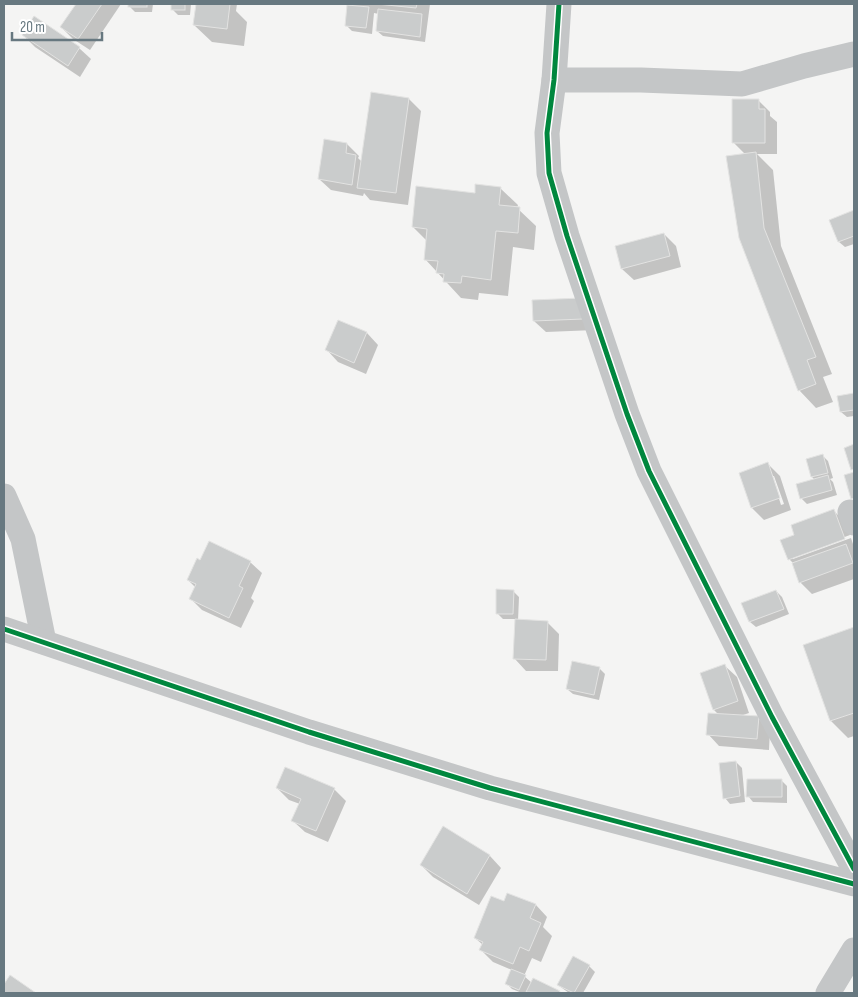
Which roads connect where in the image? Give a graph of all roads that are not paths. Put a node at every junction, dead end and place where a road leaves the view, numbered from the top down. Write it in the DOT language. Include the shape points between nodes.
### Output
graph roads {
  1 [pos="559,4"];
  2 [pos="854,54"];
  3 [pos="554,80"];
  4 [pos="4,496"];
  5 [pos="4,629"];
  6 [pos="44,642"];
  7 [pos="854,869"];
  8 [pos="854,884"];
  9 [pos="854,950"];
  10 [pos="828,993"];
  1 -- 3 [label="street"];
  2 -- 3 [label="street" via="742,84"];
  3 -- 7 [label="street" via="547,133 549,172 567,236 630,422 649,471 718,611"];
  4 -- 6 [label="street" via="22,539"];
  5 -- 6 [label="street"];
  6 -- 8 [label="street" via="309,732 490,788"];
  9 -- 10 [label="street"];
}
